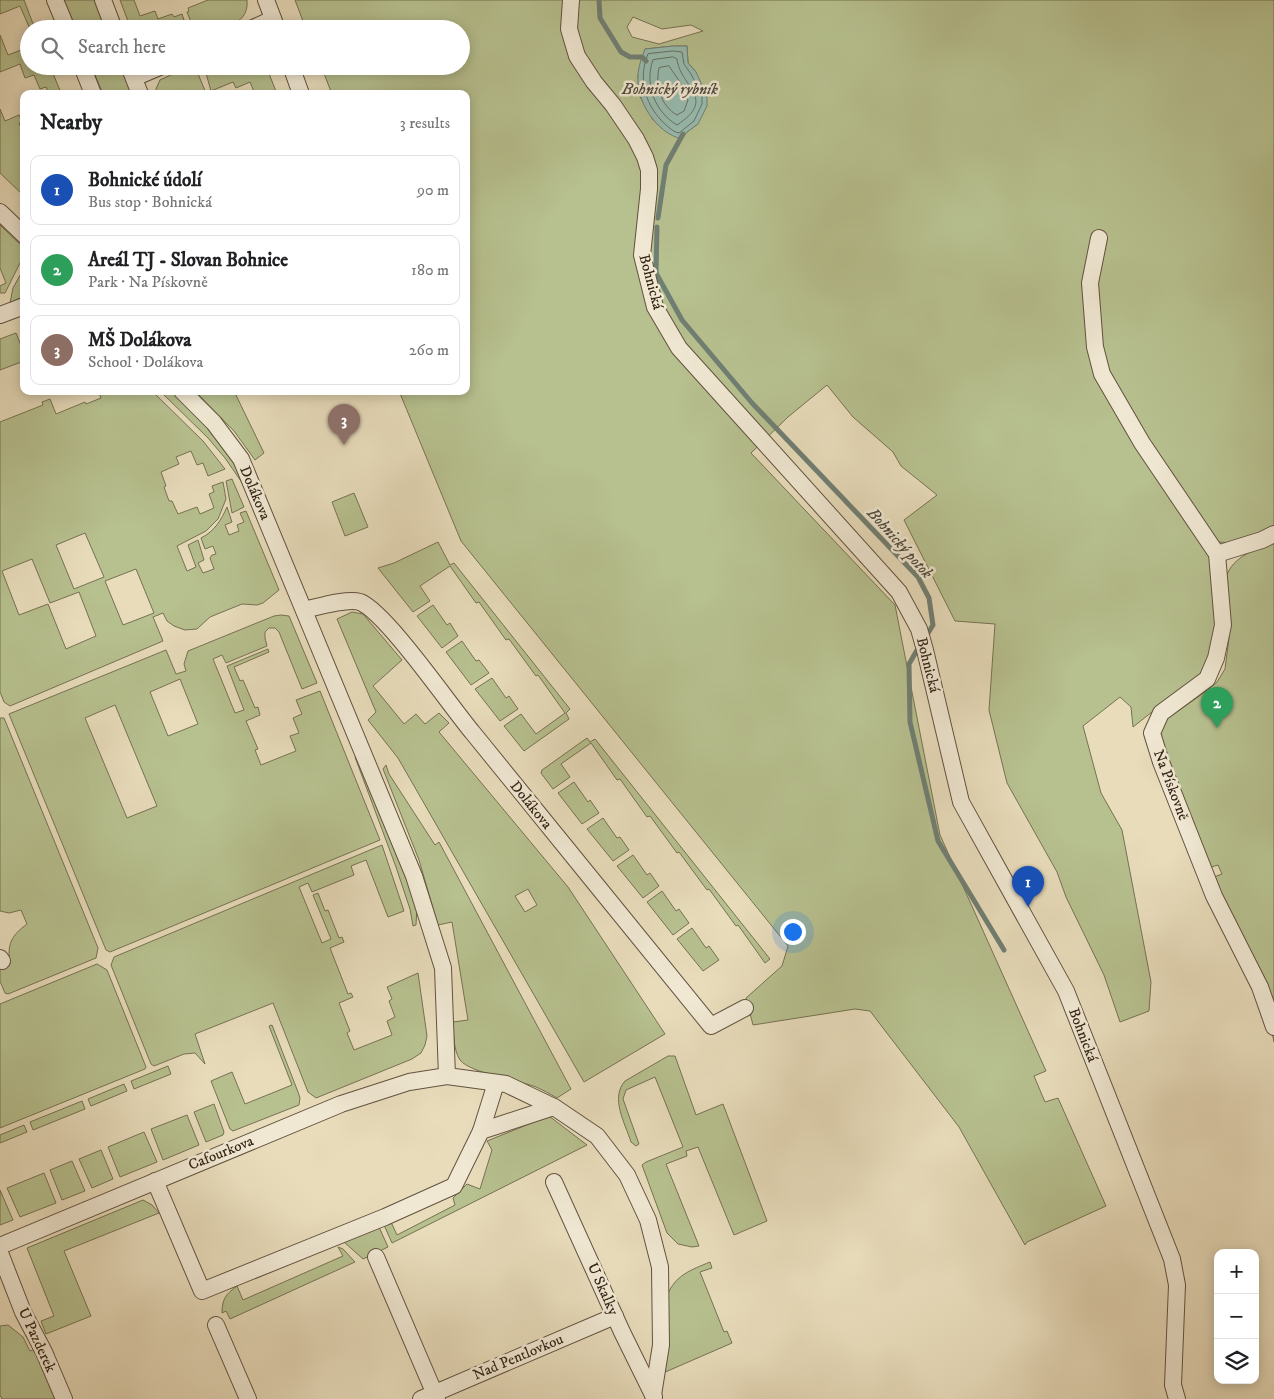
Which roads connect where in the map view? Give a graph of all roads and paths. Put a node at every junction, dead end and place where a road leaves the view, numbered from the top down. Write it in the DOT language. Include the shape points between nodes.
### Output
graph roads {
  1 [pos="55,0"];
  2 [pos="103,0"];
  3 [pos="266,0"];
  4 [pos="571,0"];
  5 [pos="63,20"];
  6 [pos="111,20"];
  7 [pos="274,20"];
  8 [pos="86,75"];
  9 [pos="133,75"];
  10 [pos="294,75"];
  11 [pos="91,90"];
  12 [pos="139,90"];
  13 [pos="300,90"];
  14 [pos="0,212"];
  15 [pos="20,231"];
  16 [pos="1099,238"];
  17 [pos="20,308"];
  18 [pos="0,315"];
  19 [pos="186,395"];
  20 [pos="1274,534"];
  21 [pos="1217,554"];
  22 [pos="304,610"];
  23 [pos="744,1008"];
  24 [pos="1274,1027"];
  25 [pos="447,1076"];
  26 [pos="496,1083"];
  27 [pos="554,1106"];
  28 [pos="481,1131"];
  29 [pos="155,1181"];
  30 [pos="554,1182"];
  31 [pos="0,1246"];
  32 [pos="0,1253"];
  33 [pos="376,1257"];
  34 [pos="615,1316"];
  35 [pos="216,1325"];
  36 [pos="431,1397"];
  37 [pos="654,1397"];
  38 [pos="64,1399"];
  39 [pos="248,1399"];
  40 [pos="1177,1399"];
  1 -- 5 [label="street"];
  2 -- 6 [label="street"];
  3 -- 7 [label="street"];
  4 -- 40 [label="street, Bohnická" via="569,29 577,56 636,139 648,170 642,255 655,307 678,348 899,592 919,629 961,802 1066,991 1172,1259 1177,1285 1172,1385"];
  8 -- 11 [label="street"];
  9 -- 12 [label="street"];
  10 -- 13 [label="street"];
  14 -- 15 [label="street"];
  16 -- 21 [label="street" via="1090,283 1094,347 1102,374 1142,443"];
  17 -- 18 [label="street"];
  19 -- 22 [label="street, Dolákova" via="214,423 241,459"];
  20 -- 21 [label="street"];
  21 -- 24 [label="street, Na Pískovně" via="1223,626 1216,658 1207,679 1161,713 1152,734 1214,896 1260,987"];
  22 -- 23 [label="street, Dolákova" via="359,602 374,611 711,1026"];
  22 -- 25 [label="street, Dolákova" via="414,876 443,968"];
  25 -- 26 [label="street, Cafourkova"];
  25 -- 29 [label="street, Cafourkova" via="409,1082 341,1104"];
  26 -- 27 [label="street, Cafourkova" via="506,1084"];
  26 -- 28 [label="street"];
  27 -- 28 [label="street"];
  27 -- 37 [label="street, U Skalky" via="596,1136 627,1175 648,1220 660,1267 662,1345"];
  28 -- 29 [label="street" via="454,1186 202,1291"];
  29 -- 31 [label="street, Cafourkova"];
  30 -- 34 [label="street, U Skalky"];
  32 -- 38 [label="street, U Pazderek" via="23,1312"];
  33 -- 36 [label="street"];
  34 -- 36 [label="street, Nad Pentlovkou"];
  34 -- 37 [label="street, U Skalky"];
  35 -- 39 [label="street"];
}
